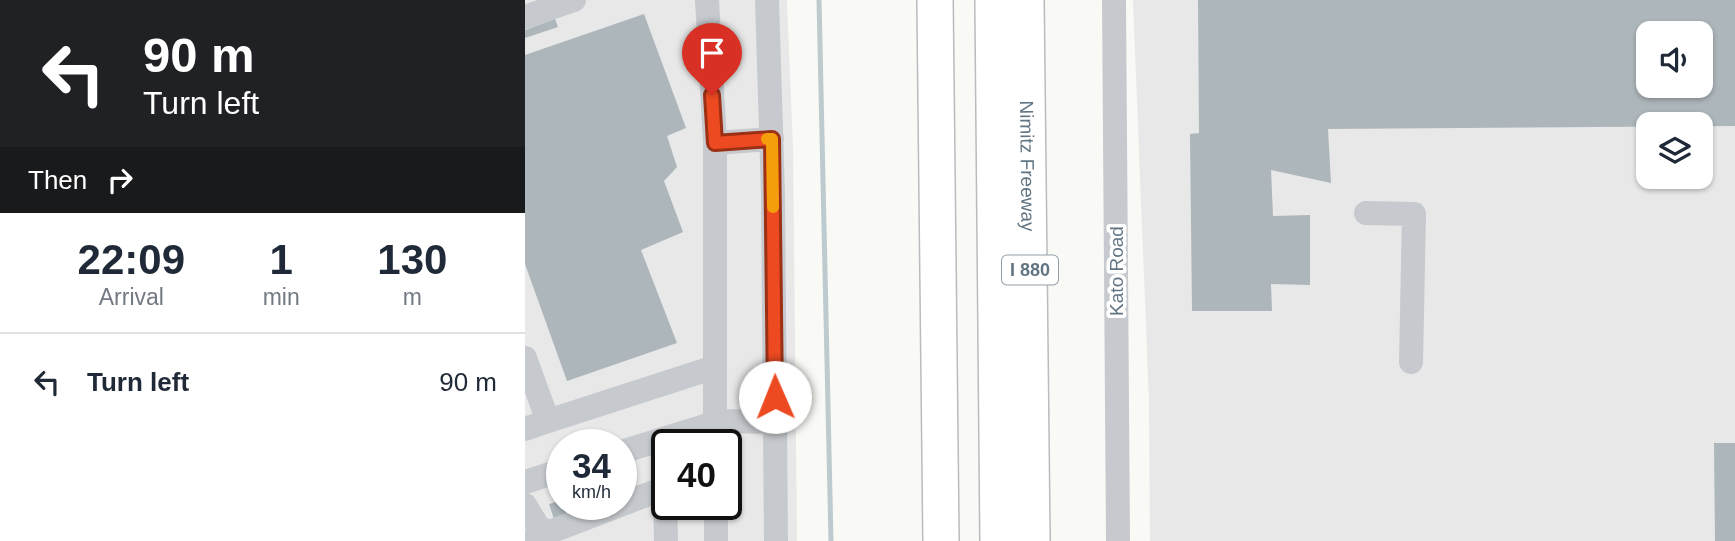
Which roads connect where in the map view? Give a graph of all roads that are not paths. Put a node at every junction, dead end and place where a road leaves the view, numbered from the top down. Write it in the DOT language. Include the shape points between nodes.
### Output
graph roads {
  1 [pos="574,0"];
  2 [pos="707,0"];
  3 [pos="767,0"];
  4 [pos="935,0"];
  5 [pos="993,0"];
  6 [pos="1026,0"];
  7 [pos="1114,0"];
  8 [pos="525,17"];
  9 [pos="772,139"];
  10 [pos="715,143"];
  11 [pos="1366,213"];
  12 [pos="525,358"];
  13 [pos="1411,362"];
  14 [pos="715,367"];
  15 [pos="775,422"];
  16 [pos="536,425"];
  17 [pos="718,429"];
  18 [pos="546,475"];
  19 [pos="525,482"];
  20 [pos="651,493"];
  21 [pos="525,505"];
  22 [pos="666,520"];
  23 [pos="716,520"];
  24 [pos="537,534"];
  25 [pos="666,541"];
  26 [pos="716,541"];
  27 [pos="776,541"];
  28 [pos="941,541"];
  29 [pos="998,541"];
  30 [pos="1032,541"];
  31 [pos="1118,541"];
  1 -- 8 [label="street"];
  2 -- 10 [label="street"];
  3 -- 9 [label="street"];
  4 -- 28 [label="highway"];
  5 -- 29 [label="highway, I 880"];
  6 -- 30 [label="highway, Nimitz Freeway / I 880"];
  7 -- 31 [label="street, Kato Road"];
  9 -- 10 [label="street"];
  9 -- 15 [label="street"];
  10 -- 14 [label="street"];
  11 -- 13 [label="street" via="1414,214"];
  12 -- 16 [label="street"];
  14 -- 16 [label="street"];
  14 -- 17 [label="street"];
  15 -- 17 [label="street"];
  15 -- 27 [label="street"];
  18 -- 19 [label="street"];
  20 -- 24 [label="street"];
  21 -- 24 [label="street"];
  22 -- 25 [label="street"];
  23 -- 26 [label="street"];
}
